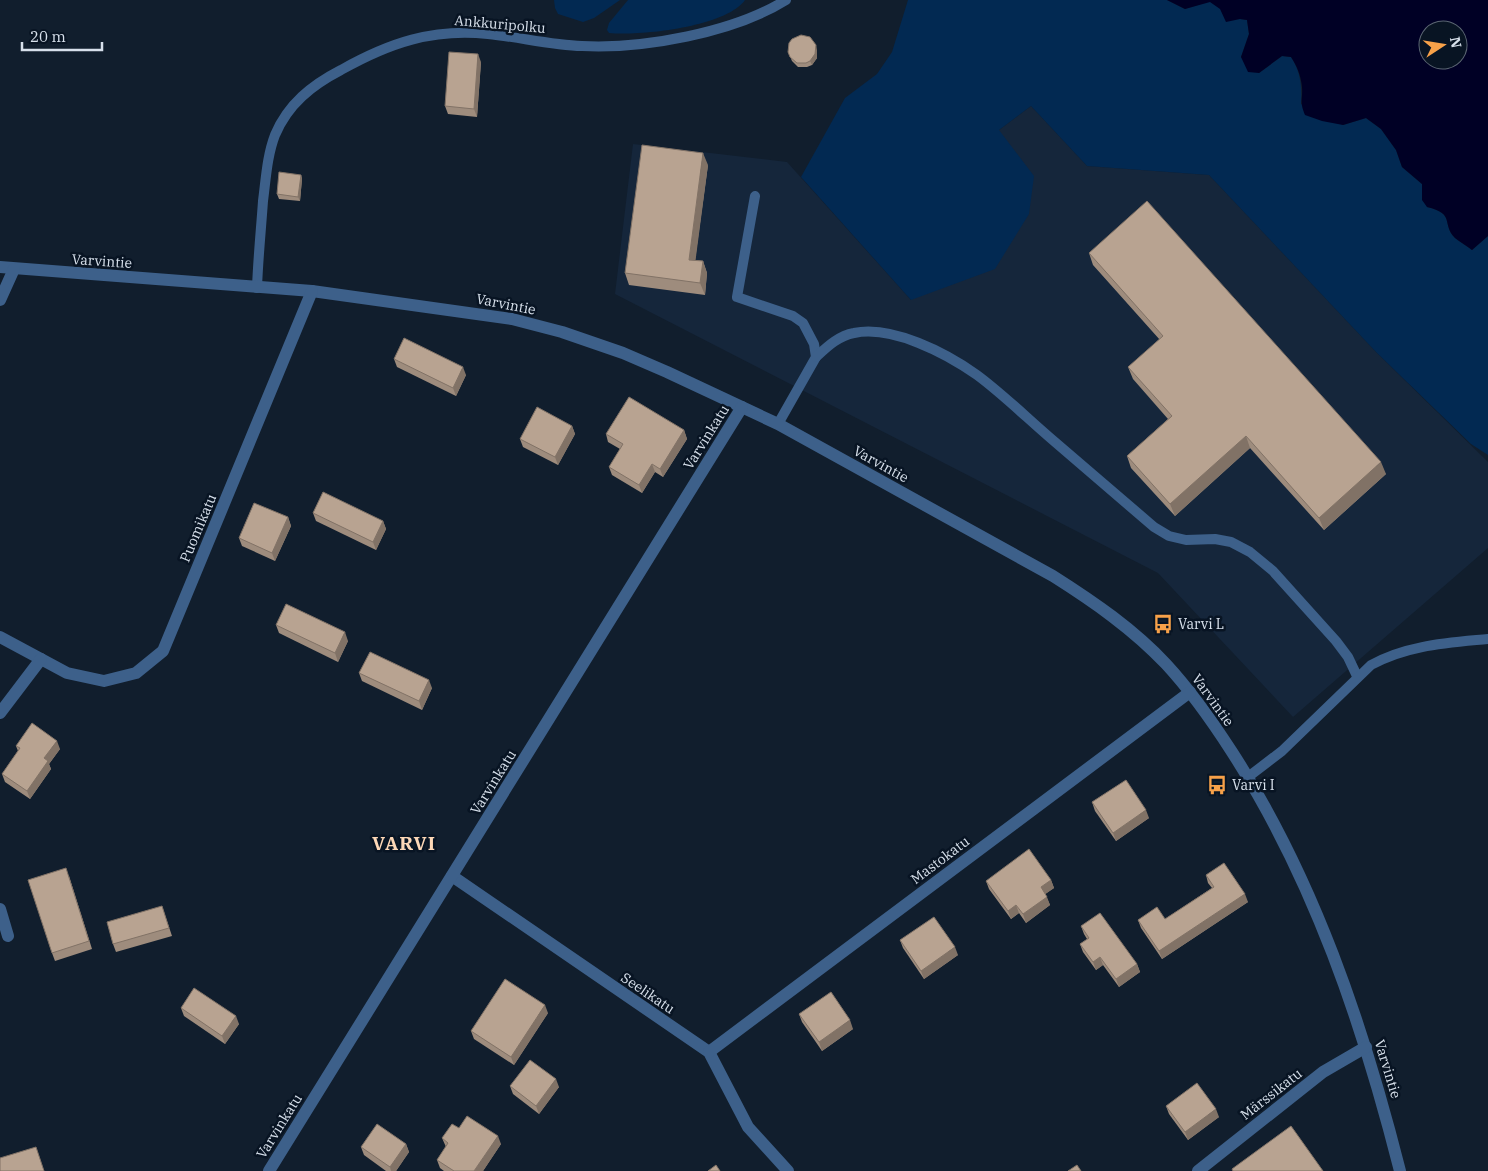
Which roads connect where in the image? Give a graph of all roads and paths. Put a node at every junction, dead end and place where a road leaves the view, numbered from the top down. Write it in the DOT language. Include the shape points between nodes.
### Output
graph roads {
  1 [pos="786,0"];
  2 [pos="755,196"];
  3 [pos="0,267"];
  4 [pos="14,269"];
  5 [pos="256,288"];
  6 [pos="312,291"];
  7 [pos="0,300"];
  8 [pos="816,357"];
  9 [pos="742,407"];
  10 [pos="778,424"];
  11 [pos="0,637"];
  12 [pos="1488,639"];
  13 [pos="41,659"];
  14 [pos="1358,676"];
  15 [pos="1190,692"];
  16 [pos="0,712"];
  17 [pos="1248,777"];
  18 [pos="452,876"];
  19 [pos="0,909"];
  20 [pos="8,936"];
  21 [pos="1366,1047"];
  22 [pos="709,1052"];
  23 [pos="269,1171"];
  24 [pos="788,1171"];
  25 [pos="1198,1171"];
  26 [pos="1400,1171"];
  1 -- 5 [label="lane, Ankkuripolku" via="729,25 640,45 582,46 458,32 435,33 369,54 319,82 284,116 268,159"];
  2 -- 8 [label="lane" via="737,297 793,316 803,323 814,344"];
  3 -- 4 [label="street, Varvintie"];
  4 -- 5 [label="street, Varvintie"];
  4 -- 7 [label="street"];
  5 -- 6 [label="street, Varvintie"];
  6 -- 9 [label="street, Varvintie" via="458,310 546,328 623,352"];
  6 -- 13 [label="street, Puomikatu" via="163,651 136,673 104,681 67,673"];
  8 -- 10 [label="lane"];
  8 -- 14 [label="lane" via="843,335 873,331 897,335 934,350 977,375 1154,527 1169,536 1231,542 1250,552 1273,572 1336,641"];
  9 -- 10 [label="street, Varvintie"];
  9 -- 18 [label="street, Varvinkatu"];
  10 -- 15 [label="street, Varvintie" via="1086,597 1145,643"];
  11 -- 13 [label="street"];
  12 -- 14 [label="lane" via="1399,652 1371,665"];
  13 -- 16 [label="street"];
  14 -- 17 [label="lane" via="1282,751"];
  15 -- 17 [label="street, Varvintie"];
  15 -- 22 [label="street, Mastokatu"];
  17 -- 21 [label="street, Varvintie" via="1300,875"];
  18 -- 22 [label="street, Seelikatu"];
  18 -- 23 [label="street, Varvinkatu"];
  19 -- 20 [label="street"];
  21 -- 25 [label="street, Märssikatu" via="1323,1072"];
  21 -- 26 [label="street, Varvintie"];
  22 -- 24 [label="street, Seelikatu" via="748,1127"];
}
